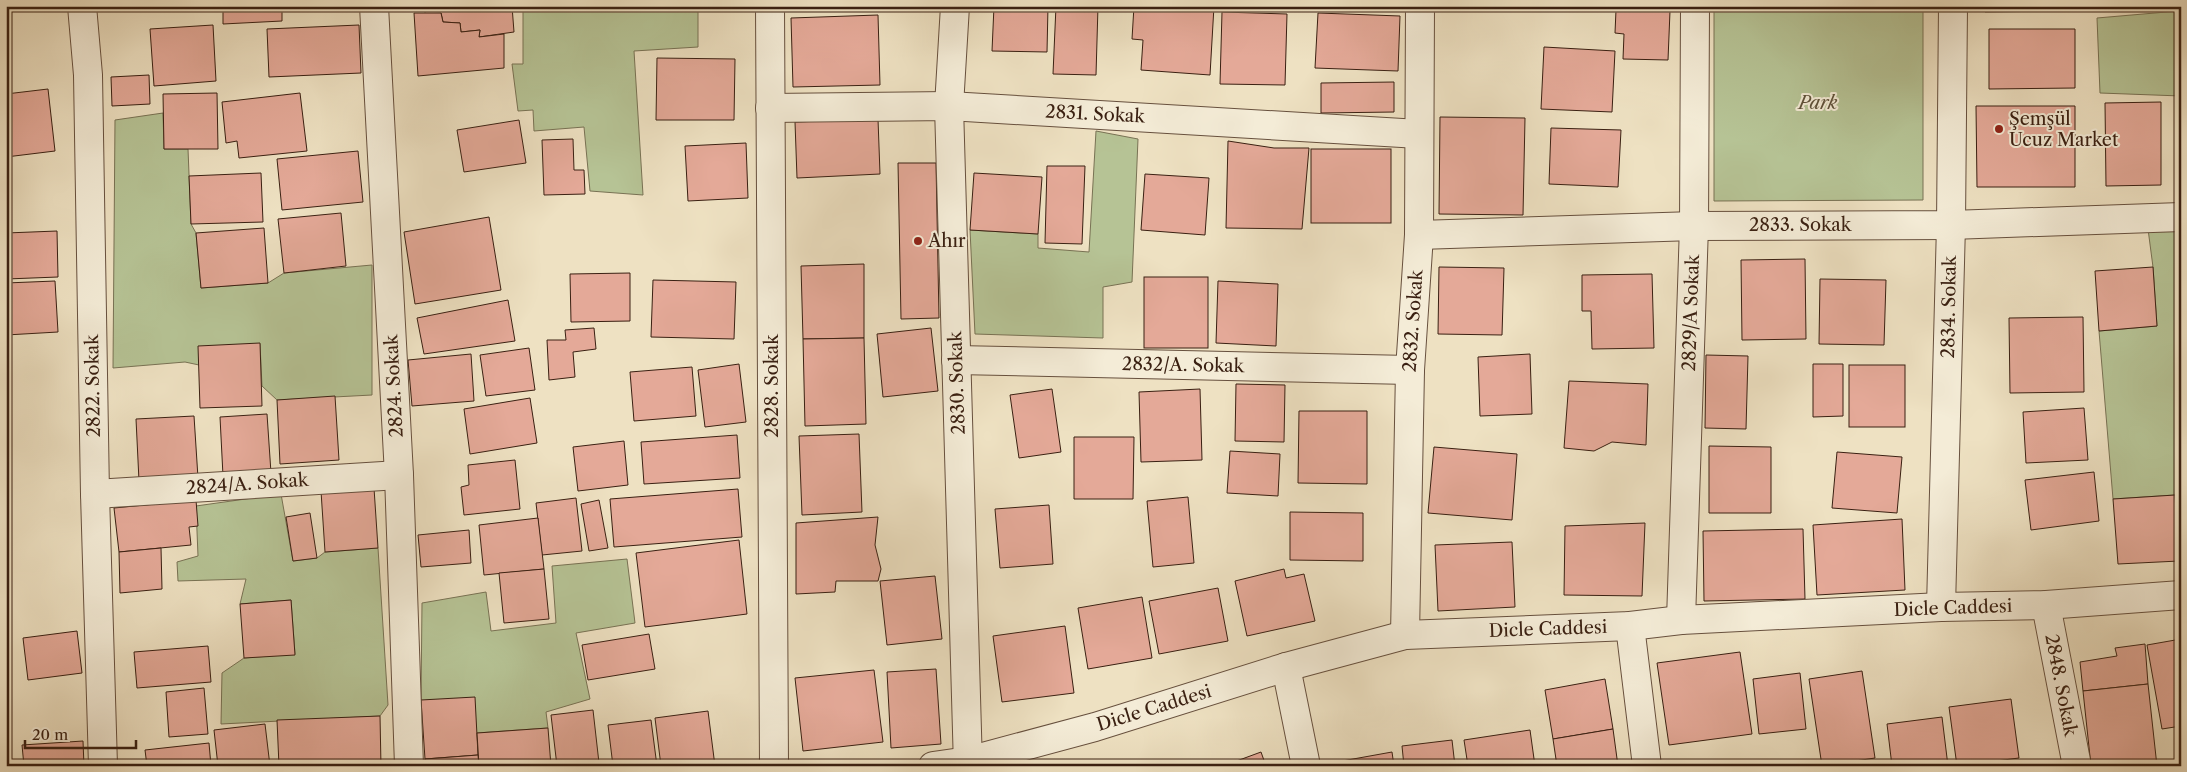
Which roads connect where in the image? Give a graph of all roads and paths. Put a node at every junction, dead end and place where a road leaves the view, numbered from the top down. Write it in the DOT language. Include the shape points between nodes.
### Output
graph roads {
  1 [pos="82,6"];
  2 [pos="374,6"];
  3 [pos="770,6"];
  4 [pos="955,6"];
  5 [pos="1420,6"];
  6 [pos="1695,6"];
  7 [pos="1953,6"];
  8 [pos="948,106"];
  9 [pos="770,108"];
  10 [pos="1419,134"];
  11 [pos="2181,217"];
  12 [pos="1951,225"];
  13 [pos="1694,226"];
  14 [pos="1419,235"];
  15 [pos="956,360"];
  16 [pos="1410,370"];
  17 [pos="399,475"];
  18 [pos="94,494"];
  19 [pos="2181,595"];
  20 [pos="2046,605"];
  21 [pos="1941,607"];
  22 [pos="1681,620"];
  23 [pos="1630,626"];
  24 [pos="1405,635"];
  25 [pos="1286,666"];
  26 [pos="968,763"];
  27 [pos="103,766"];
  28 [pos="409,766"];
  29 [pos="774,766"];
  30 [pos="933,766"];
  31 [pos="1306,766"];
  32 [pos="1647,766"];
  33 [pos="2077,766"];
  1 -- 18 [label="street, 2822. Sokak" via="88,75"];
  2 -- 17 [label="street, 2824. Sokak"];
  3 -- 9 [label="street, 2828. Sokak"];
  4 -- 8 [label="street, 2830. Sokak"];
  5 -- 10 [label="street, 2832. Sokak"];
  6 -- 13 [label="street, 2829/A Sokak"];
  7 -- 12 [label="street, 2834. Sokak"];
  8 -- 9 [label="street, 2831. Sokak"];
  8 -- 10 [label="street, 2831. Sokak"];
  8 -- 15 [label="street, 2830. Sokak"];
  9 -- 29 [label="street, 2828. Sokak"];
  10 -- 14 [label="street, 2832. Sokak"];
  11 -- 12 [label="street, 2833. Sokak"];
  12 -- 13 [label="street, 2833. Sokak"];
  12 -- 21 [label="street, 2834. Sokak"];
  13 -- 14 [label="street, 2833. Sokak"];
  13 -- 22 [label="street, 2829/A Sokak"];
  14 -- 16 [label="street, 2832. Sokak"];
  15 -- 16 [label="street, 2832/A. Sokak"];
  15 -- 26 [label="street, 2830. Sokak"];
  16 -- 24 [label="street, 2832. Sokak"];
  17 -- 18 [label="street, 2824/A. Sokak"];
  17 -- 28 [label="street, 2824. Sokak"];
  18 -- 27 [label="street, 2822. Sokak"];
  19 -- 20 [label="street, Dicle Caddesi"];
  20 -- 21 [label="street, Dicle Caddesi"];
  20 -- 33 [label="street, 2848. Sokak"];
  21 -- 22 [label="street, Dicle Caddesi"];
  22 -- 23 [label="street, Dicle Caddesi"];
  23 -- 24 [label="street, Dicle Caddesi"];
  23 -- 32 [label="street"];
  24 -- 25 [label="street, Dicle Caddesi"];
  25 -- 26 [label="street, Dicle Caddesi" via="1095,727"];
  25 -- 31 [label="street"];
  26 -- 30 [label="street, Dicle Caddesi"];
}
